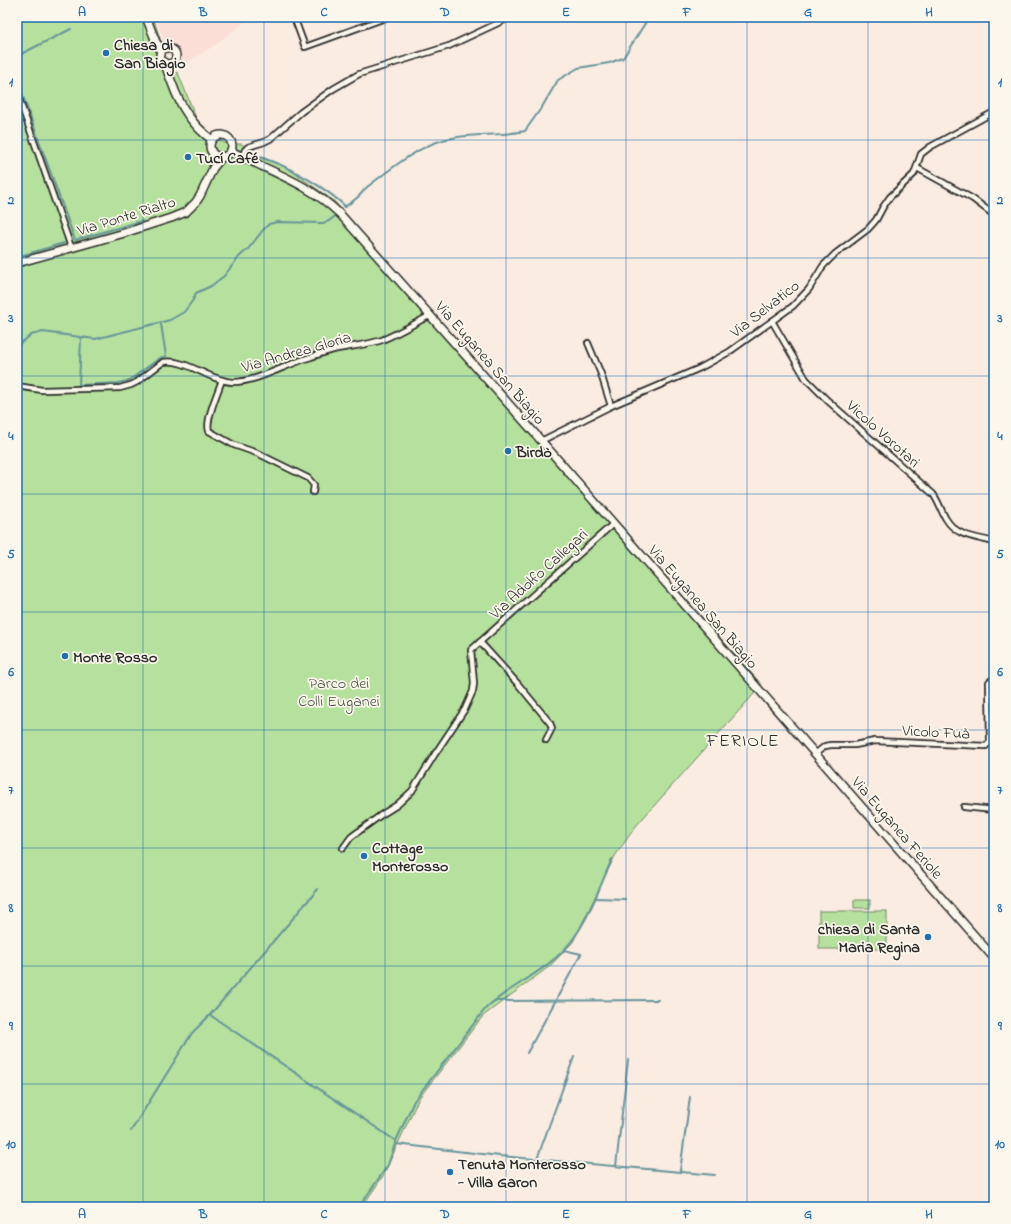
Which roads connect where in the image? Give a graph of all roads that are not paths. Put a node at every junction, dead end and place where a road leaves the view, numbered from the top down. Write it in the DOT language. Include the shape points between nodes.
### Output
graph roads {
  1 [pos="146,17"];
  2 [pos="294,17"];
  3 [pos="388,17"];
  4 [pos="511,17"];
  5 [pos="162,49"];
  6 [pos="168,63"];
  7 [pos="17,93"];
  8 [pos="994,112"];
  9 [pos="211,139"];
  10 [pos="231,151"];
  11 [pos="213,154"];
  12 [pos="222,157"];
  13 [pos="242,157"];
  14 [pos="213,168"];
  15 [pos="917,168"];
  16 [pos="994,215"];
  17 [pos="71,247"];
  18 [pos="17,263"];
  19 [pos="431,315"];
  20 [pos="772,321"];
  21 [pos="588,343"];
  22 [pos="222,380"];
  23 [pos="17,386"];
  24 [pos="611,406"];
  25 [pos="541,441"];
  26 [pos="313,492"];
  27 [pos="613,524"];
  28 [pos="994,542"];
  29 [pos="480,642"];
  30 [pos="994,678"];
  31 [pos="781,715"];
  32 [pos="546,740"];
  33 [pos="815,754"];
  34 [pos="964,807"];
  35 [pos="994,810"];
  36 [pos="343,848"];
  37 [pos="992,954"];
  1 -- 5 [label="main road" via="156,42"];
  2 -- 3 [label="street" via="305,47"];
  4 -- 13 [label="street" via="449,46 359,74 301,112 270,139 248,147"];
  5 -- 6 [label="main road" via="161,59"];
  5 -- 6 [label="main road" via="172,49 176,55 176,59"];
  6 -- 9 [label="main road" via="175,90 184,110 198,128"];
  7 -- 17 [label="street, Via Ponte Rialto"];
  8 -- 15 [label="street, Via Selvatico" via="930,147 921,154"];
  9 -- 10 [label="main road" via="219,134 226,136 232,143"];
  9 -- 11 [label="main road" via="209,145"];
  10 -- 12 [label="main road"];
  10 -- 13 [label="main road, Via Euganea San Biagio"];
  11 -- 12 [label="main road"];
  11 -- 14 [label="main road, Via Ponte Rialto"];
  12 -- 14 [label="main road, Via Ponte Rialto"];
  13 -- 19 [label="main road, Via Euganea San Biagio" via="296,182 330,205"];
  14 -- 17 [label="main road, Via Ponte Rialto" via="200,196 186,212 121,234"];
  15 -- 16 [label="street" via="973,199"];
  15 -- 20 [label="street, Via Selvatico" via="890,197 868,229 835,254 823,266 801,298"];
  17 -- 18 [label="main road, Via Ponte Rialto"];
  19 -- 22 [label="street, Via Andrea Gloria" via="381,340 310,357 244,381"];
  19 -- 25 [label="main road, Via Euganea San Biagio"];
  20 -- 24 [label="street, Via Selvatico" via="729,352 700,368"];
  20 -- 28 [label="street, Vicolo Vorotari" via="806,379 933,494 952,528 966,535"];
  21 -- 24 [label="street"];
  22 -- 23 [label="street" via="168,361 125,387 42,390"];
  22 -- 26 [label="street, Via Andrea Gloria" via="207,426 209,431 308,478 314,485"];
  24 -- 25 [label="street, Via Selvatico"];
  25 -- 27 [label="main road, Via Euganea San Biagio"];
  27 -- 29 [label="street, Via Adolfo Callegari"];
  27 -- 31 [label="main road, Via Euganea San Biagio"];
  29 -- 32 [label="street" via="550,723 552,728"];
  29 -- 36 [label="street, Via Adolfo Callegari" via="471,650 474,691 466,709 412,791 397,805 350,837"];
  30 -- 33 [label="street, Vicolo Fuà" via="990,682 990,742 986,746 875,741 825,746"];
  31 -- 33 [label="main road, Via Euganea Feriole"];
  33 -- 37 [label="main road, Via Euganea Feriole"];
  34 -- 35 [label="street"];
}
